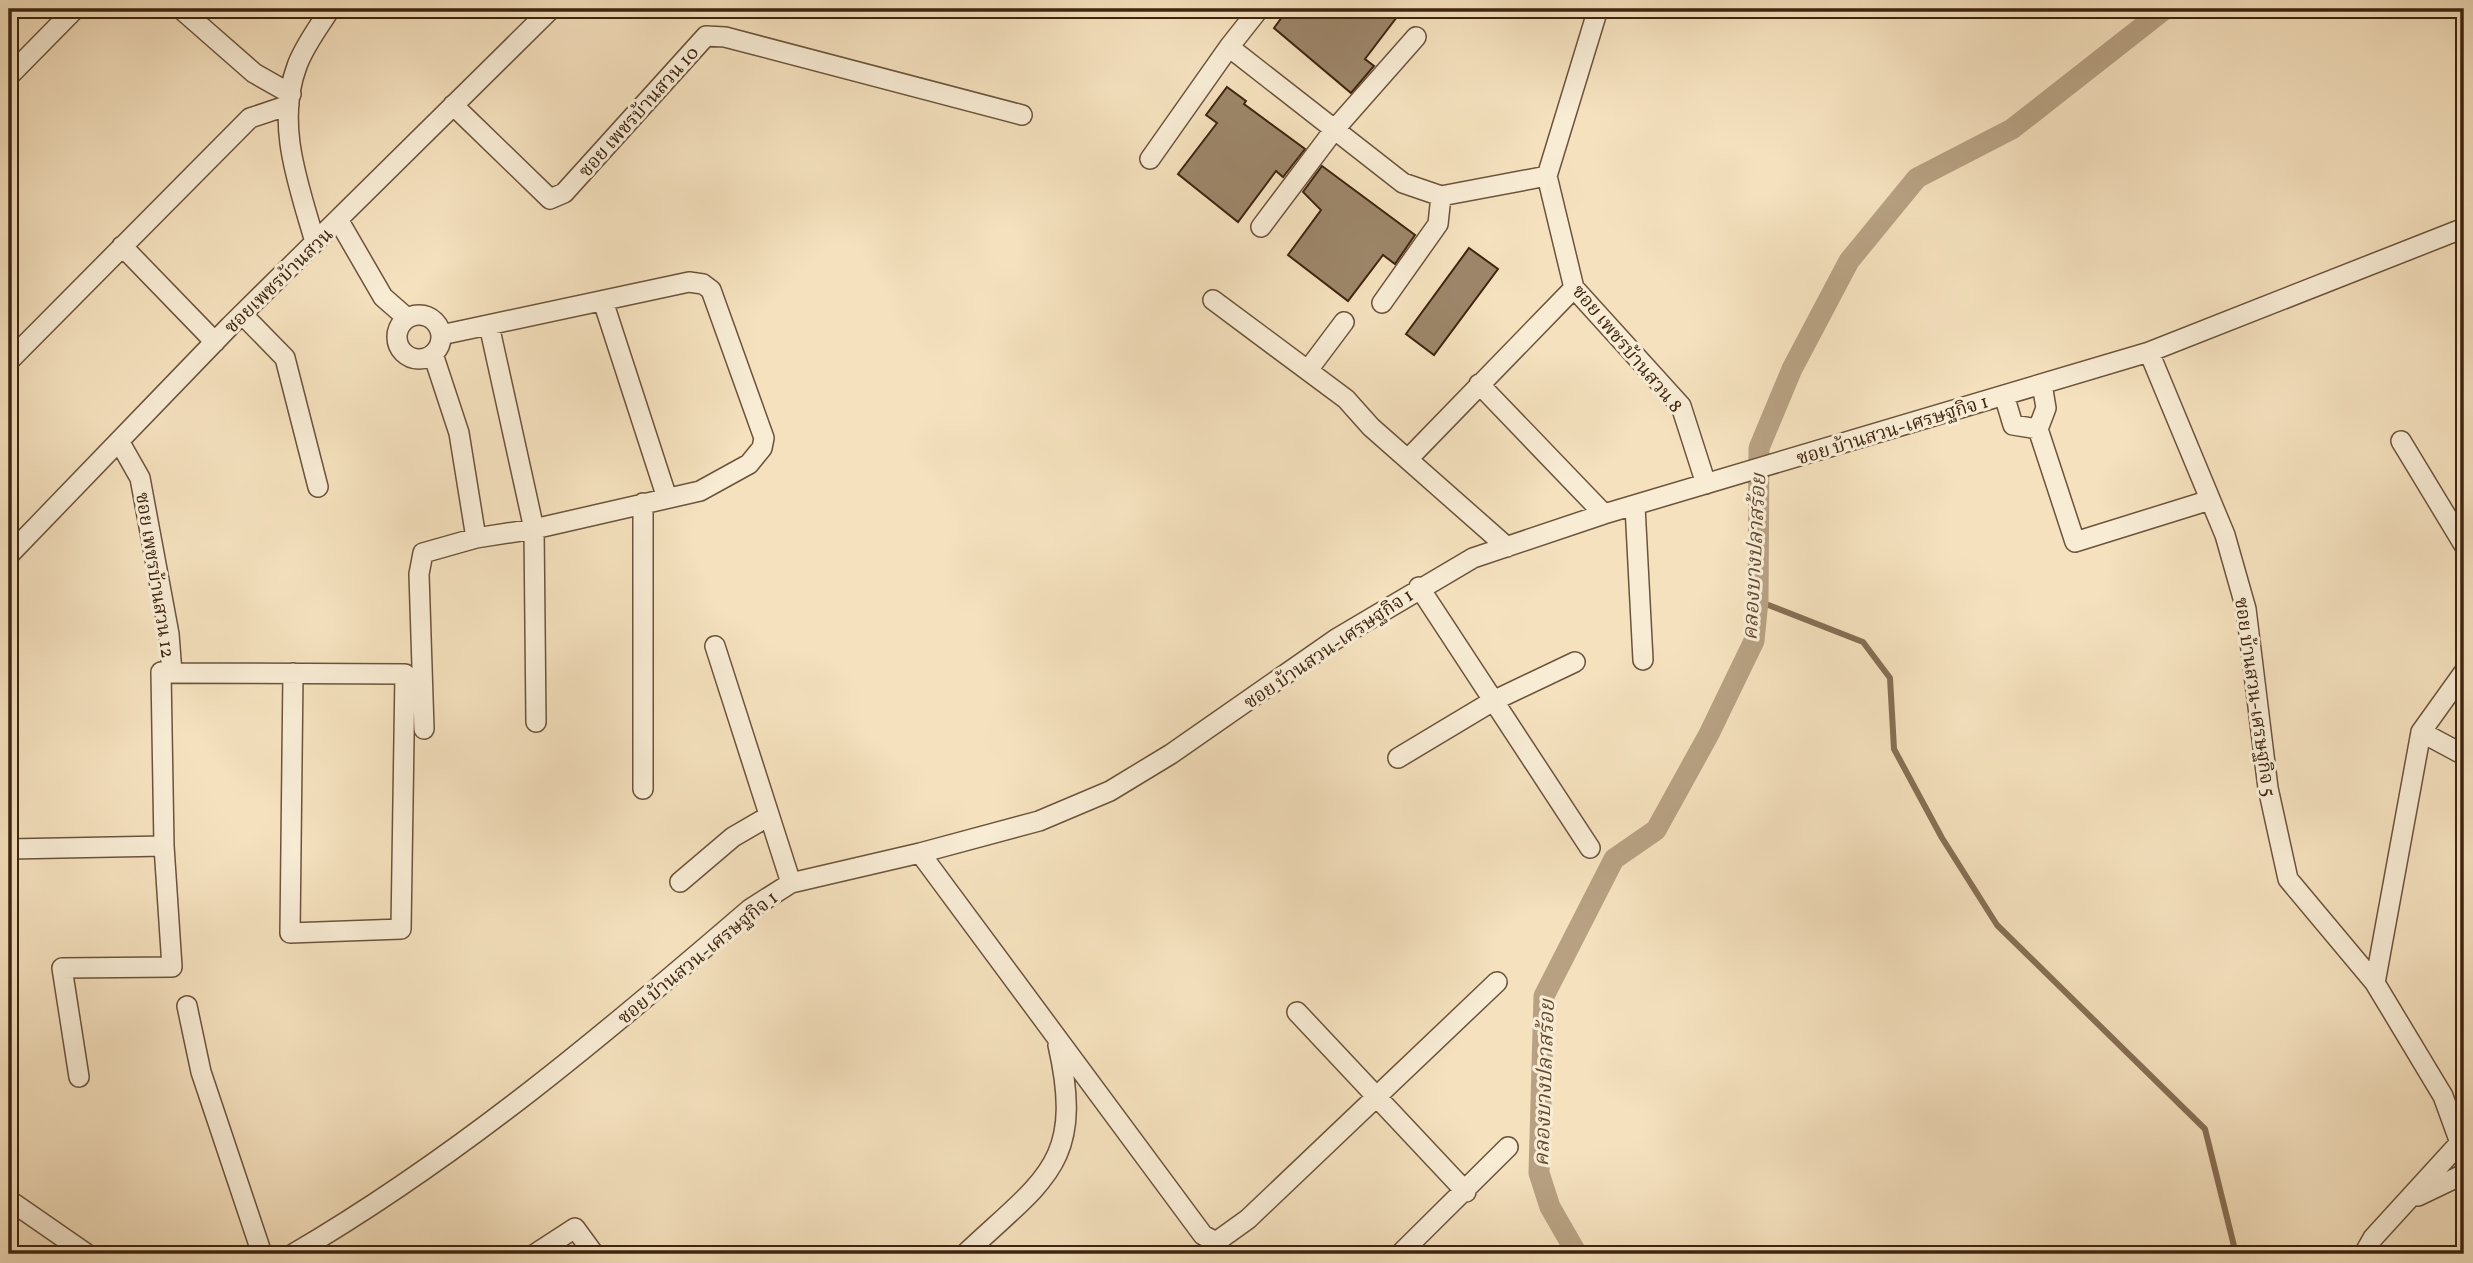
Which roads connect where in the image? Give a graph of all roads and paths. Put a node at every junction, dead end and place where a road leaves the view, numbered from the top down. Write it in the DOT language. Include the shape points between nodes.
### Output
graph roads {
  1 [pos="75,9"];
  2 [pos="181,9"];
  3 [pos="330,9"];
  4 [pos="551,9"];
  5 [pos="1259,9"];
  6 [pos="1598,9"];
  7 [pos="1416,37"];
  8 [pos="1229,47"];
  9 [pos="9,76"];
  10 [pos="290,100"];
  11 [pos="453,105"];
  12 [pos="1022,115"];
  13 [pos="1334,131"];
  14 [pos="1150,159"];
  15 [pos="1547,176"];
  16 [pos="1441,195"];
  17 [pos="339,221"];
  18 [pos="1261,227"];
  19 [pos="2464,228"];
  20 [pos="315,242"];
  21 [pos="122,246"];
  22 [pos="1574,288"];
  23 [pos="1213,300"];
  24 [pos="603,301"];
  25 [pos="1382,303"];
  26 [pos="242,314"];
  27 [pos="407,317"];
  28 [pos="1344,322"];
  29 [pos="489,325"];
  30 [pos="441,335"];
  31 [pos="215,342"];
  32 [pos="2149,352"];
  33 [pos="433,354"];
  34 [pos="9,361"];
  35 [pos="1308,370"];
  36 [pos="1479,384"];
  37 [pos="2042,384"];
  38 [pos="2004,395"];
  39 [pos="2038,429"];
  40 [pos="119,441"];
  41 [pos="2401,441"];
  42 [pos="1408,459"];
  43 [pos="1706,484"];
  44 [pos="318,487"];
  45 [pos="667,498"];
  46 [pos="2210,500"];
  47 [pos="643,503"];
  48 [pos="1635,506"];
  49 [pos="1604,514"];
  50 [pos="534,529"];
  51 [pos="476,538"];
  52 [pos="2464,545"];
  53 [pos="1507,547"];
  54 [pos="9,555"];
  55 [pos="1419,587"];
  56 [pos="715,646"];
  57 [pos="1643,660"];
  58 [pos="1575,662"];
  59 [pos="2464,672"];
  60 [pos="172,673"];
  61 [pos="293,673"];
  62 [pos="1493,701"];
  63 [pos="536,722"];
  64 [pos="424,729"];
  65 [pos="2421,732"];
  66 [pos="2464,755"];
  67 [pos="1398,758"];
  68 [pos="643,789"];
  69 [pos="769,817"];
  70 [pos="164,846"];
  71 [pos="1590,848"];
  72 [pos="9,849"];
  73 [pos="920,853"];
  74 [pos="680,882"];
  75 [pos="791,883"];
  76 [pos="1497,982"];
  77 [pos="2375,983"];
  78 [pos="187,1006"];
  79 [pos="1297,1012"];
  80 [pos="1056,1037"];
  81 [pos="79,1077"];
  82 [pos="1378,1096"];
  83 [pos="2443,1096"];
  84 [pos="2464,1112"];
  85 [pos="2461,1145"];
  86 [pos="1508,1147"];
  87 [pos="2464,1174"];
  88 [pos="1466,1192"];
  89 [pos="9,1200"];
  90 [pos="2411,1200"];
  91 [pos="2372,1249"];
  92 [pos="87,1254"];
  93 [pos="262,1254"];
  94 [pos="293,1254"];
  95 [pos="535,1254"];
  96 [pos="594,1254"];
  97 [pos="965,1254"];
  98 [pos="1400,1254"];
  1 -- 9 [label="street"];
  2 -- 10 [label="street"];
  3 -- 10 [label="street" via="297,66"];
  4 -- 11 [label="street, ซอยเพชรบ้านสวน"];
  5 -- 8 [label="street"];
  6 -- 15 [label="street"];
  7 -- 13 [label="street"];
  8 -- 13 [label="street"];
  8 -- 14 [label="street"];
  10 -- 20 [label="street" via="286,117 296,175"];
  10 -- 21 [label="street" via="250,118"];
  11 -- 12 [label="street, ซอย เพชรบ้านสวน 10" via="550,199 564,193 706,36 725,37"];
  11 -- 17 [label="street, ซอยเพชรบ้านสวน"];
  13 -- 16 [label="street" via="1403,183"];
  13 -- 18 [label="street"];
  15 -- 16 [label="street"];
  15 -- 22 [label="street, ซอย เพชรบ้านสวน 8"];
  16 -- 25 [label="street" via="1438,224"];
  17 -- 20 [label="street, ซอยเพชรบ้านสวน"];
  17 -- 27 [label="street" via="383,297"];
  19 -- 32 [label="street, ซอย บ้านสวน-เศรษฐกิจ 1"];
  20 -- 26 [label="street, ซอยเพชรบ้านสวน"];
  21 -- 31 [label="street"];
  21 -- 34 [label="street"];
  22 -- 36 [label="street"];
  22 -- 43 [label="street, ซอย เพชรบ้านสวน 8" via="1681,406"];
  23 -- 35 [label="street"];
  24 -- 29 [label="street"];
  24 -- 45 [label="street"];
  24 -- 45 [label="street" via="689,282 711,290 764,438 762,448 748,464 700,491"];
  26 -- 31 [label="street, ซอยเพชรบ้านสวน"];
  26 -- 44 [label="street" via="285,358"];
  27 -- 30 [label="street" via="429,317 438,324"];
  27 -- 33 [label="street" via="396,337 400,348 420,359"];
  28 -- 35 [label="street"];
  29 -- 30 [label="street"];
  29 -- 50 [label="street"];
  30 -- 33 [label="street"];
  31 -- 40 [label="street, ซอยเพชรบ้านสวน"];
  32 -- 37 [label="street, ซอย บ้านสวน-เศรษฐกิจ 1"];
  32 -- 46 [label="street, ซอย บ้านสวน-เศรษฐกิจ 5"];
  33 -- 51 [label="street" via="459,433"];
  35 -- 42 [label="street" via="1346,399"];
  36 -- 42 [label="street"];
  36 -- 49 [label="street"];
  37 -- 38 [label="street, ซอย บ้านสวน-เศรษฐกิจ 1"];
  37 -- 39 [label="street" via="2046,408"];
  38 -- 39 [label="street" via="2013,425"];
  38 -- 43 [label="street, ซอย บ้านสวน-เศรษฐกิจ 1"];
  39 -- 46 [label="street" via="2075,542"];
  40 -- 54 [label="street, ซอยเพชรบ้านสวน"];
  40 -- 60 [label="street, ซอย เพชรบ้านสวน 12" via="140,478"];
  41 -- 52 [label="street"];
  42 -- 53 [label="street"];
  43 -- 48 [label="street, ซอย บ้านสวน-เศรษฐกิจ 1"];
  45 -- 47 [label="street"];
  46 -- 77 [label="street, ซอย บ้านสวน-เศรษฐกิจ 5" via="2246,609 2268,788 2288,879"];
  47 -- 50 [label="street"];
  47 -- 68 [label="street"];
  48 -- 49 [label="street, ซอย บ้านสวน-เศรษฐกิจ 1"];
  48 -- 57 [label="street"];
  49 -- 53 [label="street, ซอย บ้านสวน-เศรษฐกิจ 1"];
  50 -- 51 [label="street"];
  50 -- 63 [label="street"];
  51 -- 64 [label="street" via="423,553 419,561"];
  53 -- 55 [label="street, ซอย บ้านสวน-เศรษฐกิจ 1" via="1473,558"];
  55 -- 62 [label="street"];
  55 -- 73 [label="street, ซอย บ้านสวน-เศรษฐกิจ 1" via="1110,791 1038,821"];
  56 -- 69 [label="street"];
  58 -- 62 [label="street"];
  59 -- 65 [label="street"];
  60 -- 61 [label="street"];
  60 -- 70 [label="street" via="161,673"];
  61 -- 61 [label="street" via="290,933 401,929 405,674"];
  62 -- 67 [label="street"];
  62 -- 71 [label="street"];
  65 -- 66 [label="street"];
  65 -- 77 [label="street"];
  69 -- 74 [label="street" via="733,837"];
  69 -- 75 [label="street"];
  70 -- 72 [label="street"];
  70 -- 81 [label="street" via="172,967 62,968"];
  73 -- 75 [label="street, ซอย บ้านสวน-เศรษฐกิจ 1"];
  73 -- 80 [label="street"];
  75 -- 94 [label="street, ซอย บ้านสวน-เศรษฐกิจ 1" via="751,909 494,1121 374,1207"];
  76 -- 82 [label="street"];
  77 -- 83 [label="street, ซอย บ้านสวน-เศรษฐกิจ 5"];
  78 -- 93 [label="street" via="201,1072"];
  79 -- 82 [label="street"];
  80 -- 82 [label="street" via="1203,1235 1216,1242 1248,1219"];
  80 -- 97 [label="street" via="1068,1102 1061,1152 1033,1190"];
  82 -- 88 [label="street"];
  83 -- 84 [label="street"];
  83 -- 85 [label="street"];
  85 -- 90 [label="street"];
  86 -- 88 [label="street"];
  87 -- 90 [label="street"];
  88 -- 98 [label="street"];
  89 -- 92 [label="street"];
  90 -- 91 [label="street"];
  95 -- 96 [label="street" via="575,1228"];
}
